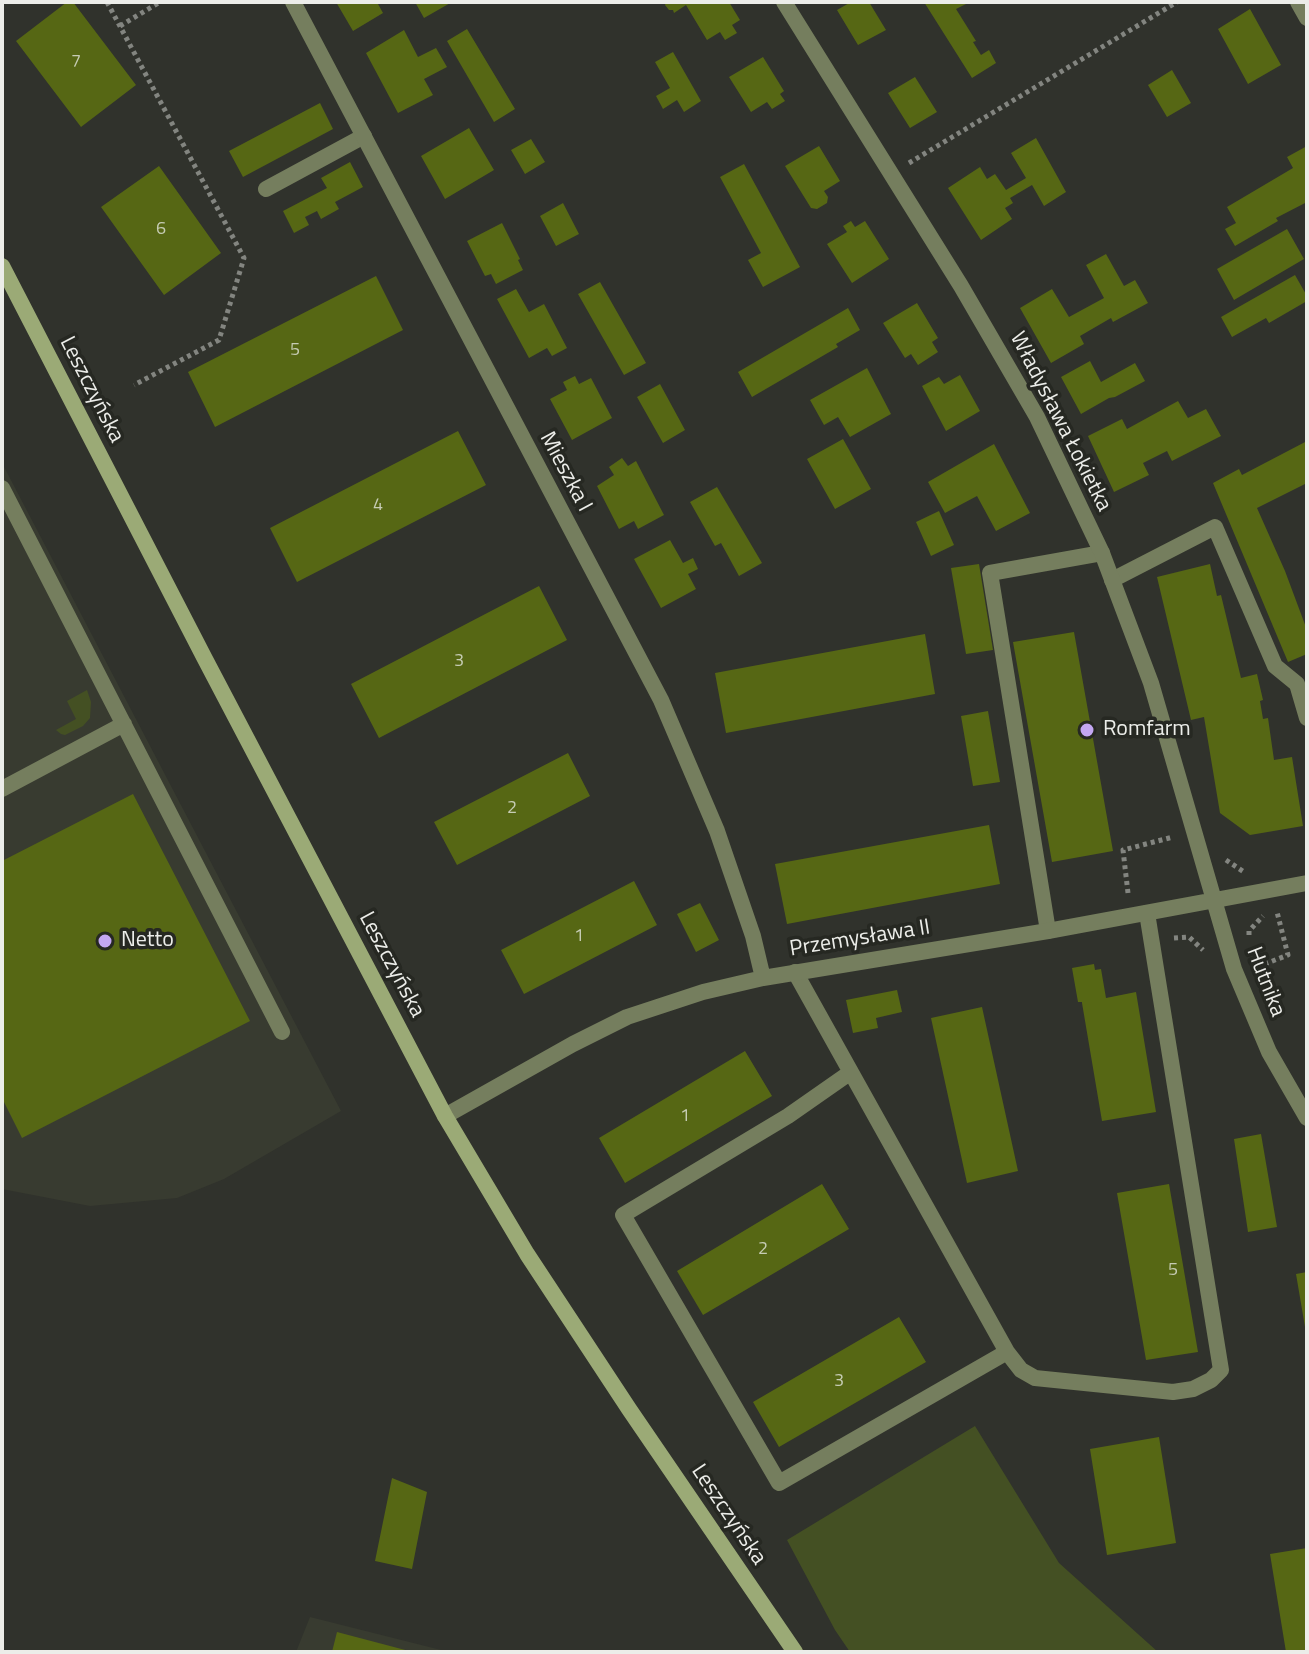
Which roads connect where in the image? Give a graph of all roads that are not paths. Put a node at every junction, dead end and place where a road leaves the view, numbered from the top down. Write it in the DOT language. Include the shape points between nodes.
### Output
graph roads {
  1 [pos="293,2"];
  2 [pos="784,2"];
  3 [pos="1298,2"];
  4 [pos="1307,18"];
  5 [pos="364,136"];
  6 [pos="266,189"];
  7 [pos="2,266"];
  8 [pos="2,488"];
  9 [pos="1102,553"];
  10 [pos="1112,580"];
  11 [pos="1302,683"];
  12 [pos="1307,718"];
  13 [pos="124,724"];
  14 [pos="2,789"];
  15 [pos="1307,883"];
  16 [pos="1214,900"];
  17 [pos="1147,913"];
  18 [pos="1048,931"];
  19 [pos="795,972"];
  20 [pos="763,978"];
  21 [pos="282,1032"];
  22 [pos="851,1072"];
  23 [pos="445,1116"];
  24 [pos="1307,1118"];
  25 [pos="1007,1352"];
  26 [pos="795,1652"];
  1 -- 5 [label="street, Mieszka I"];
  2 -- 9 [label="street, Władysława Łokietka" via="1037,417"];
  3 -- 4 [label="street"];
  5 -- 6 [label="street"];
  5 -- 20 [label="street, Mieszka I" via="661,700 717,831"];
  7 -- 23 [label="street, Leszczyńska"];
  8 -- 13 [label="street"];
  9 -- 10 [label="street, Władysława Łokietka"];
  9 -- 18 [label="street" via="990,573"];
  10 -- 11 [label="street" via="1215,527 1275,666"];
  10 -- 16 [label="street, Władysława Łokietka" via="1151,683"];
  11 -- 12 [label="street"];
  13 -- 14 [label="street"];
  13 -- 21 [label="street"];
  15 -- 16 [label="street, Przemysława II"];
  16 -- 17 [label="street, Przemysława II"];
  16 -- 24 [label="street, Hutnika" via="1234,969 1269,1052"];
  17 -- 18 [label="street, Przemysława II"];
  17 -- 25 [label="street" via="1221,1370 1193,1389 1173,1392 1035,1378"];
  18 -- 19 [label="street, Przemysława II"];
  19 -- 20 [label="street, Przemysława II"];
  19 -- 22 [label="street"];
  20 -- 23 [label="street, Przemysława II" via="627,1017"];
  22 -- 25 [label="street"];
  22 -- 25 [label="street" via="623,1215 779,1483"];
  23 -- 26 [label="street, Leszczyńska" via="536,1267"];
}
